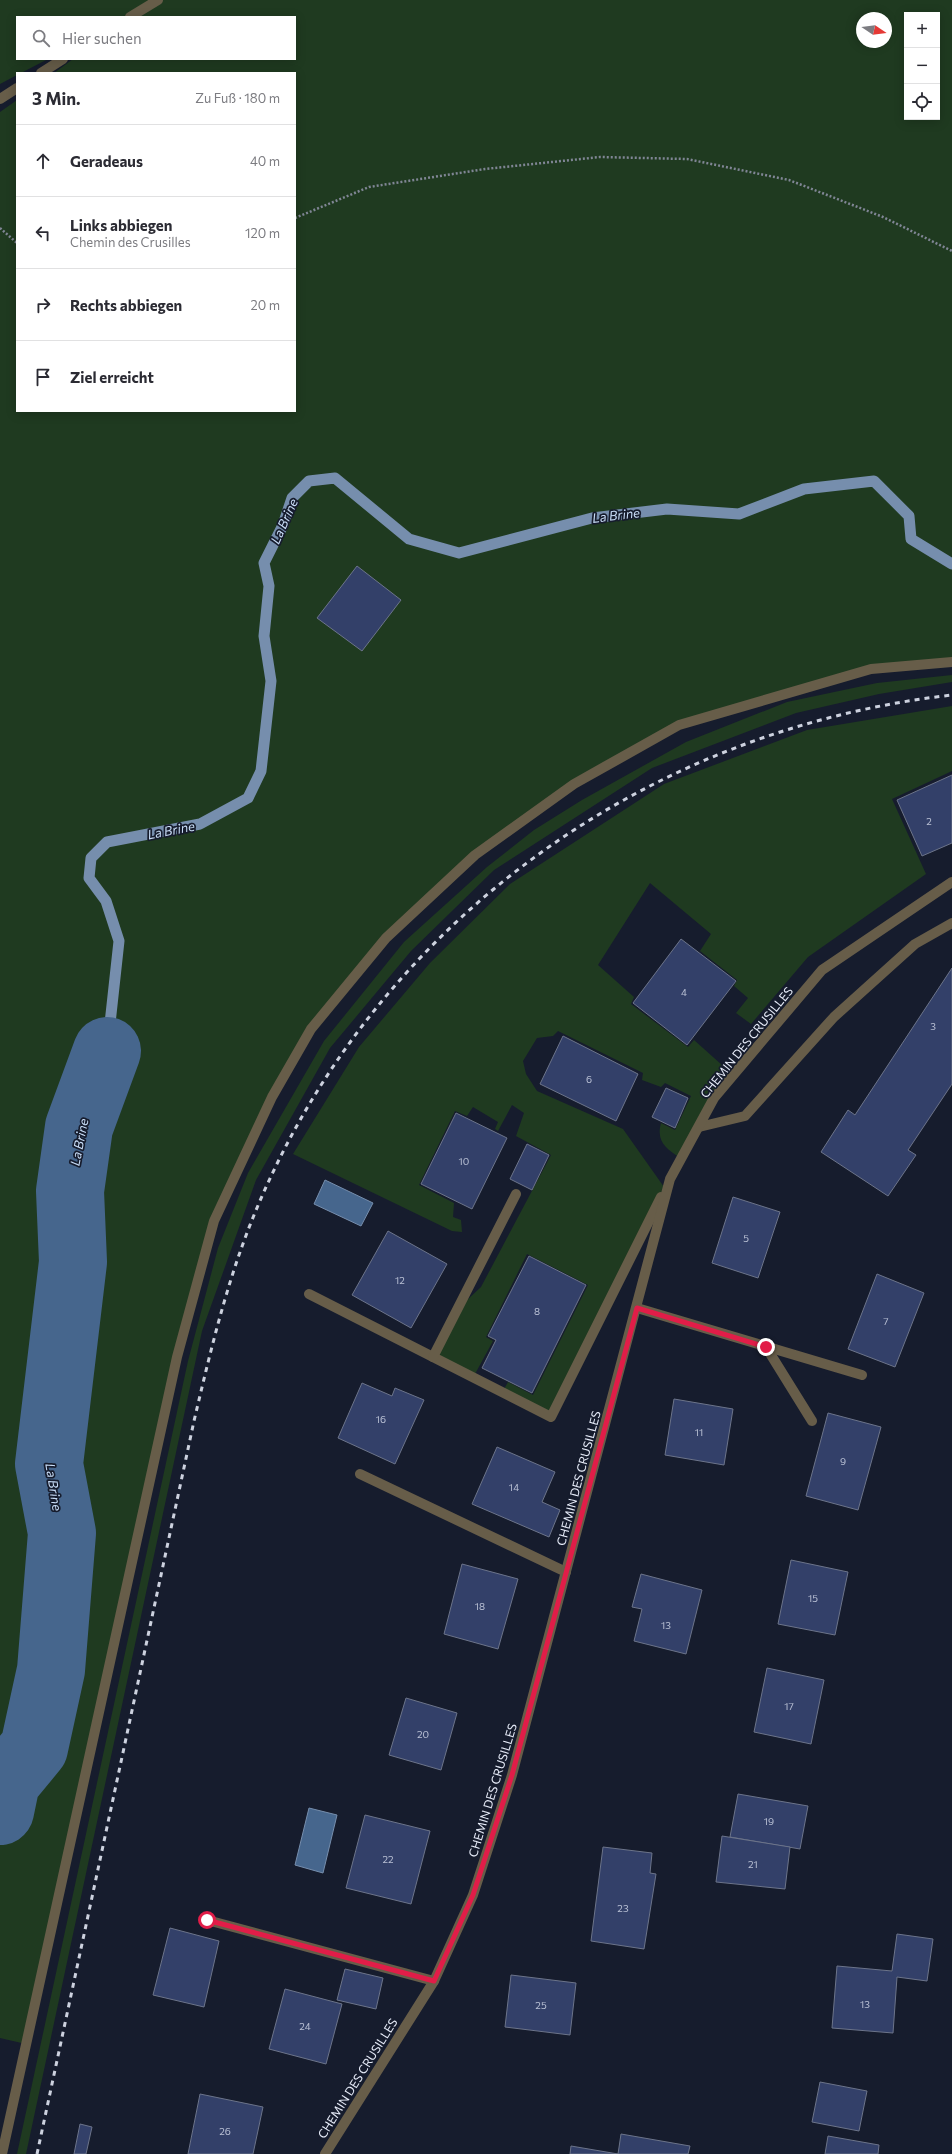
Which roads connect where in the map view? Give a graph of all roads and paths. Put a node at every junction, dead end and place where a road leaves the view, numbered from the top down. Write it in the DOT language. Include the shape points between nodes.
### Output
graph roads {
  1 [pos="158,0"];
  2 [pos="132,16"];
  3 [pos="61,60"];
  4 [pos="42,72"];
  5 [pos="16,89"];
  6 [pos="0,99"];
  7 [pos="296,218"];
  8 [pos="0,228"];
  9 [pos="16,242"];
  10 [pos="952,251"];
  11 [pos="952,662"];
  12 [pos="952,882"];
  13 [pos="952,923"];
  14 [pos="699,1127"];
  15 [pos="670,1179"];
  16 [pos="516,1194"];
  17 [pos="309,1294"];
  18 [pos="637,1308"];
  19 [pos="766,1347"];
  20 [pos="433,1357"];
  21 [pos="862,1375"];
  22 [pos="812,1421"];
  23 [pos="360,1474"];
  24 [pos="566,1572"];
  25 [pos="207,1920"];
  26 [pos="434,1981"];
  27 [pos="2,2154"];
  28 [pos="325,2154"];
  1 -- 2 [label="street"];
  3 -- 4 [label="street"];
  5 -- 6 [label="street"];
  7 -- 10 [label="path" via="369,187 485,169 600,157 687,159 789,180 883,217"];
  8 -- 9 [label="path"];
  11 -- 27 [label="street" via="871,669 679,725 574,784 475,855 386,938 311,1029 272,1097 212,1228 177,1357"];
  12 -- 14 [label="street, CHEMIN DES CRUSILLES" via="822,970 714,1098"];
  13 -- 14 [label="street" via="915,944 834,1017 746,1116"];
  14 -- 15 [label="street, CHEMIN DES CRUSILLES"];
  15 -- 18 [label="street, CHEMIN DES CRUSILLES"];
  15 -- 20 [label="street" via="551,1417"];
  16 -- 20 [label="street"];
  17 -- 20 [label="street"];
  18 -- 19 [label="street"];
  18 -- 24 [label="street, CHEMIN DES CRUSILLES"];
  19 -- 21 [label="street"];
  19 -- 22 [label="street"];
  23 -- 24 [label="street"];
  24 -- 26 [label="street, CHEMIN DES CRUSILLES" via="512,1775 473,1895"];
  25 -- 26 [label="street"];
  26 -- 28 [label="street, CHEMIN DES CRUSILLES"];
}
